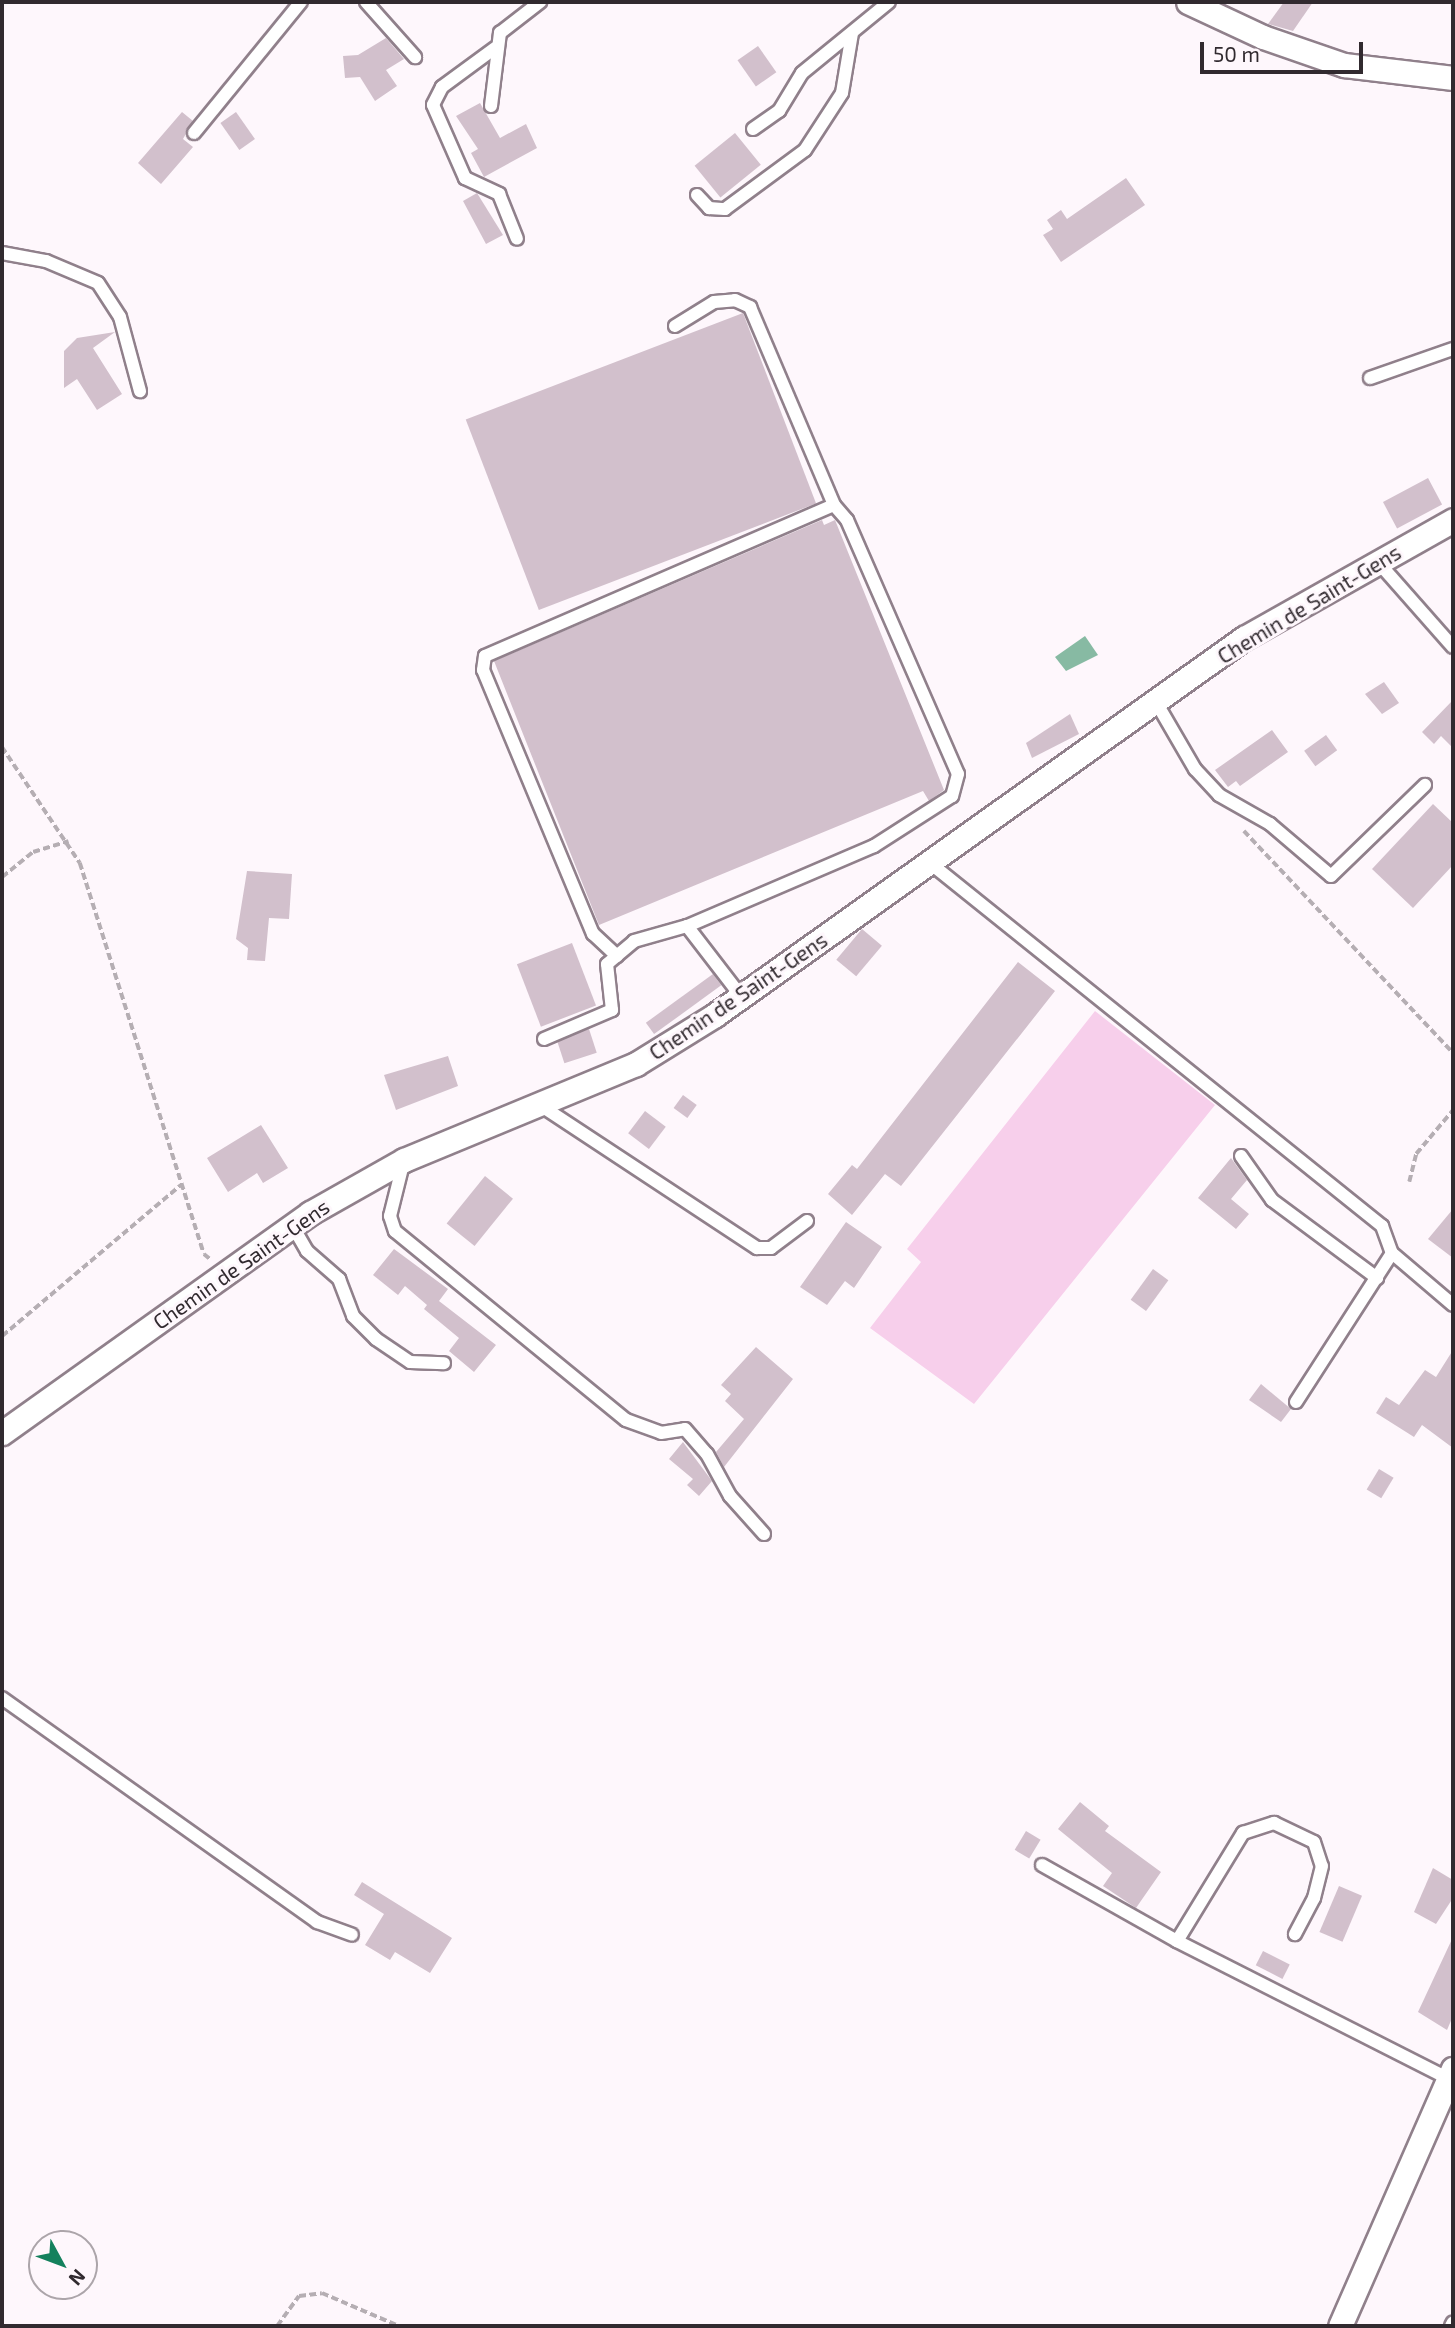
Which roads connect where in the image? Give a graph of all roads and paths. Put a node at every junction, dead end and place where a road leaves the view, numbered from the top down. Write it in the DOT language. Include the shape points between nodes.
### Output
graph roads {
  1 [pos="301,2"];
  2 [pos="366,2"];
  3 [pos="540,2"];
  4 [pos="890,2"];
  5 [pos="1200,5"];
  6 [pos="852,33"];
  7 [pos="495,48"];
  8 [pos="415,57"];
  9 [pos="1453,78"];
  10 [pos="491,106"];
  11 [pos="753,129"];
  12 [pos="194,134"];
  13 [pos="697,195"];
  14 [pos="517,239"];
  15 [pos="2,253"];
  16 [pos="675,326"];
  17 [pos="1453,349"];
  18 [pos="1370,378"];
  19 [pos="140,391"];
  20 [pos="834,505"];
  21 [pos="1453,520"];
  22 [pos="1378,562"];
  23 [pos="1453,648"];
  24 [pos="1156,702"];
  25 [pos="2,747"];
  26 [pos="1425,785"];
  27 [pos="1236,824"];
  28 [pos="68,841"];
  29 [pos="930,863"];
  30 [pos="2,877"];
  31 [pos="687,926"];
  32 [pos="617,956"];
  33 [pos="741,996"];
  34 [pos="544,1039"];
  35 [pos="1453,1053"];
  36 [pos="540,1105"];
  37 [pos="1453,1110"];
  38 [pos="1241,1156"];
  39 [pos="404,1160"];
  40 [pos="1409,1182"];
  41 [pos="181,1185"];
  42 [pos="807,1221"];
  43 [pos="292,1225"];
  44 [pos="1392,1253"];
  45 [pos="227,1271"];
  46 [pos="1377,1279"];
  47 [pos="1453,1304"];
  48 [pos="2,1336"];
  49 [pos="444,1363"];
  50 [pos="1296,1402"];
  51 [pos="2,1433"];
  52 [pos="764,1534"];
  53 [pos="2,1698"];
  54 [pos="1042,1865"];
  55 [pos="1295,1934"];
  56 [pos="352,1935"];
  57 [pos="1177,1941"];
  58 [pos="1451,2074"];
  59 [pos="1453,2322"];
  60 [pos="276,2326"];
  61 [pos="399,2326"];
  62 [pos="1340,2326"];
  63 [pos="1451,2326"];
  1 -- 12 [label="lane"];
  2 -- 8 [label="lane"];
  3 -- 7 [label="lane" via="500,33"];
  4 -- 6 [label="lane"];
  5 -- 9 [label="street" via="1344,65"];
  6 -- 11 [label="lane" via="802,73 779,111"];
  6 -- 13 [label="lane" via="842,93 805,150 725,209 709,208"];
  7 -- 10 [label="lane" via="499,79"];
  7 -- 14 [label="lane" via="442,87 433,105 465,178 499,194"];
  15 -- 19 [label="lane" via="46,261 97,283 120,317"];
  16 -- 20 [label="lane" via="714,302 735,300 750,307"];
  17 -- 18 [label="lane"];
  20 -- 31 [label="lane" via="847,520 958,774 952,796 874,846"];
  20 -- 32 [label="lane" via="485,656 483,670 593,934"];
  21 -- 22 [label="street, Chemin de Saint-Gens"];
  22 -- 23 [label="lane"];
  22 -- 24 [label="street, Chemin de Saint-Gens" via="1244,638"];
  24 -- 26 [label="lane" via="1195,769 1219,794 1270,824 1331,876"];
  24 -- 29 [label="street, Chemin de Saint-Gens"];
  25 -- 28 [label="path"];
  27 -- 35 [label="path"];
  28 -- 30 [label="path" via="33,852"];
  28 -- 41 [label="path" via="80,863"];
  29 -- 33 [label="street, Chemin de Saint-Gens"];
  29 -- 44 [label="lane" via="1382,1226"];
  31 -- 32 [label="lane" via="634,941"];
  31 -- 33 [label="lane"];
  32 -- 34 [label="lane" via="607,964 612,1010"];
  33 -- 36 [label="street, Chemin de Saint-Gens" via="636,1063"];
  36 -- 39 [label="street, Chemin de Saint-Gens"];
  36 -- 42 [label="lane" via="757,1248 771,1248"];
  37 -- 40 [label="path" via="1416,1154"];
  38 -- 46 [label="lane" via="1272,1200"];
  39 -- 43 [label="street, Chemin de Saint-Gens"];
  39 -- 52 [label="lane" via="390,1216 395,1231 625,1420 661,1433 685,1429 707,1454 730,1496"];
  41 -- 45 [label="path" via="204,1254"];
  41 -- 48 [label="path"];
  43 -- 45 [label="street, Chemin de Saint-Gens"];
  43 -- 49 [label="lane" via="307,1251 338,1279 353,1316 376,1339 410,1362"];
  44 -- 46 [label="lane"];
  44 -- 47 [label="lane"];
  45 -- 51 [label="street, Chemin de Saint-Gens"];
  46 -- 50 [label="lane"];
  53 -- 56 [label="lane" via="317,1922"];
  54 -- 57 [label="lane"];
  55 -- 57 [label="lane" via="1314,1898 1322,1866 1314,1842 1274,1823 1243,1833"];
  57 -- 58 [label="lane"];
  58 -- 62 [label="street"];
  59 -- 63 [label="lane"];
  60 -- 61 [label="path" via="299,2296 323,2293"];
}
